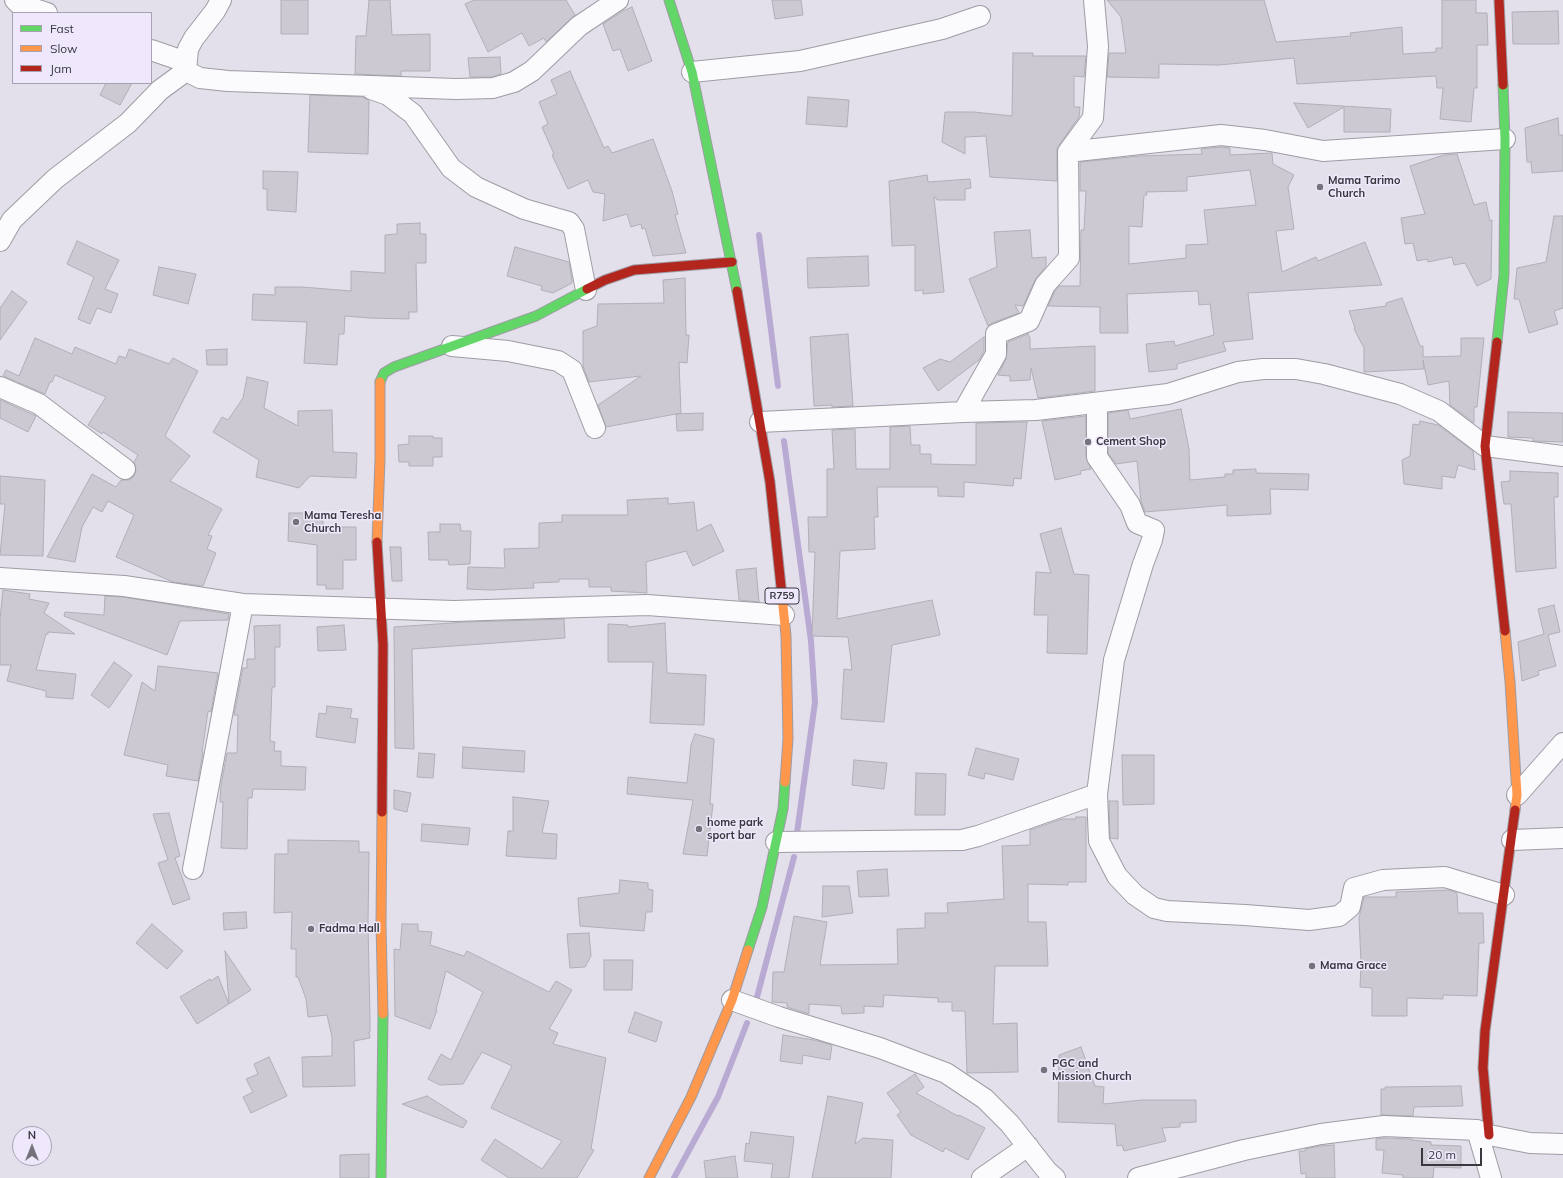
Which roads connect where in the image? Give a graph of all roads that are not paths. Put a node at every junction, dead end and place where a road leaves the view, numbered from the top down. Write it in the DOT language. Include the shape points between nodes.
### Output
graph roads {
  1 [pos="15,0"];
  2 [pos="221,0"];
  3 [pos="618,0"];
  4 [pos="669,0"];
  5 [pos="1094,0"];
  6 [pos="1499,0"];
  7 [pos="45,12"];
  8 [pos="980,16"];
  9 [pos="152,50"];
  10 [pos="186,67"];
  11 [pos="692,72"];
  12 [pos="358,85"];
  13 [pos="1505,139"];
  14 [pos="1068,152"];
  15 [pos="0,241"];
  16 [pos="732,262"];
  17 [pos="586,290"];
  18 [pos="452,346"];
  19 [pos="0,387"];
  20 [pos="1097,403"];
  21 [pos="963,412"];
  22 [pos="760,422"];
  23 [pos="595,428"];
  24 [pos="1485,446"];
  25 [pos="1563,456"];
  26 [pos="125,469"];
  27 [pos="0,578"];
  28 [pos="243,604"];
  29 [pos="380,609"];
  30 [pos="784,615"];
  31 [pos="1563,743"];
  32 [pos="1097,794"];
  33 [pos="1516,795"];
  34 [pos="1563,838"];
  35 [pos="1512,840"];
  36 [pos="776,842"];
  37 [pos="193,869"];
  38 [pos="1504,895"];
  39 [pos="732,1000"];
  40 [pos="1483,1132"];
  41 [pos="1563,1144"];
  42 [pos="1028,1146"];
  43 [pos="381,1178"];
  44 [pos="649,1178"];
  45 [pos="982,1178"];
  46 [pos="1055,1178"];
  47 [pos="1138,1178"];
  48 [pos="1491,1178"];
  1 -- 7 [label="street" via="19,4"];
  2 -- 10 [label="street" via="188,49"];
  3 -- 12 [label="street" via="579,26 532,71 514,82 493,88 456,89"];
  4 -- 11 [label="street, R759"];
  5 -- 14 [label="street" via="1098,46 1093,118"];
  6 -- 13 [label="street"];
  8 -- 11 [label="street" via="942,29 800,61"];
  9 -- 10 [label="street"];
  10 -- 12 [label="street" via="200,78 228,81"];
  10 -- 15 [label="street" via="128,123 55,179 12,220"];
  11 -- 16 [label="street, R759"];
  12 -- 17 [label="street" via="388,95 413,114 451,168 476,187 524,209 568,222 574,229"];
  13 -- 14 [label="street" via="1324,151 1221,135"];
  13 -- 24 [label="street" via="1504,275"];
  14 -- 21 [label="street" via="1069,258 1044,285 1029,321 996,334 996,354"];
  16 -- 17 [label="street" via="634,270"];
  16 -- 22 [label="street, R759"];
  17 -- 18 [label="street" via="536,316"];
  18 -- 23 [label="street" via="508,351 558,361 572,370"];
  18 -- 29 [label="street" via="394,367 384,373 380,381"];
  19 -- 26 [label="street" via="39,404"];
  20 -- 21 [label="street" via="1036,410"];
  20 -- 24 [label="street" via="1168,394 1238,372 1296,369 1400,394 1439,411"];
  20 -- 32 [label="street" via="1097,457 1130,505 1137,523 1154,530 1114,660"];
  21 -- 22 [label="street"];
  22 -- 30 [label="street, R759" via="770,482"];
  24 -- 25 [label="street"];
  24 -- 33 [label="street" via="1510,682"];
  27 -- 28 [label="street" via="124,586"];
  28 -- 29 [label="street"];
  28 -- 37 [label="street"];
  29 -- 30 [label="street" via="454,611 647,605"];
  29 -- 43 [label="street" via="383,645"];
  30 -- 36 [label="street, R759" via="788,739 783,809"];
  31 -- 33 [label="street"];
  32 -- 36 [label="street" via="962,840"];
  32 -- 38 [label="street" via="1099,841 1117,876 1154,908 1309,920 1339,916 1350,907 1354,888 1383,880 1445,877"];
  33 -- 35 [label="street"];
  34 -- 35 [label="street"];
  35 -- 38 [label="street"];
  36 -- 39 [label="street, R759" via="762,907"];
  38 -- 40 [label="street" via="1492,972 1483,1068"];
  39 -- 42 [label="street" via="946,1072 985,1099"];
  39 -- 44 [label="street, R759" via="691,1097"];
  40 -- 41 [label="street" via="1530,1143"];
  40 -- 47 [label="street" via="1384,1126 1329,1133 1244,1150"];
  40 -- 48 [label="street"];
  42 -- 45 [label="street"];
  42 -- 46 [label="street"];
}
